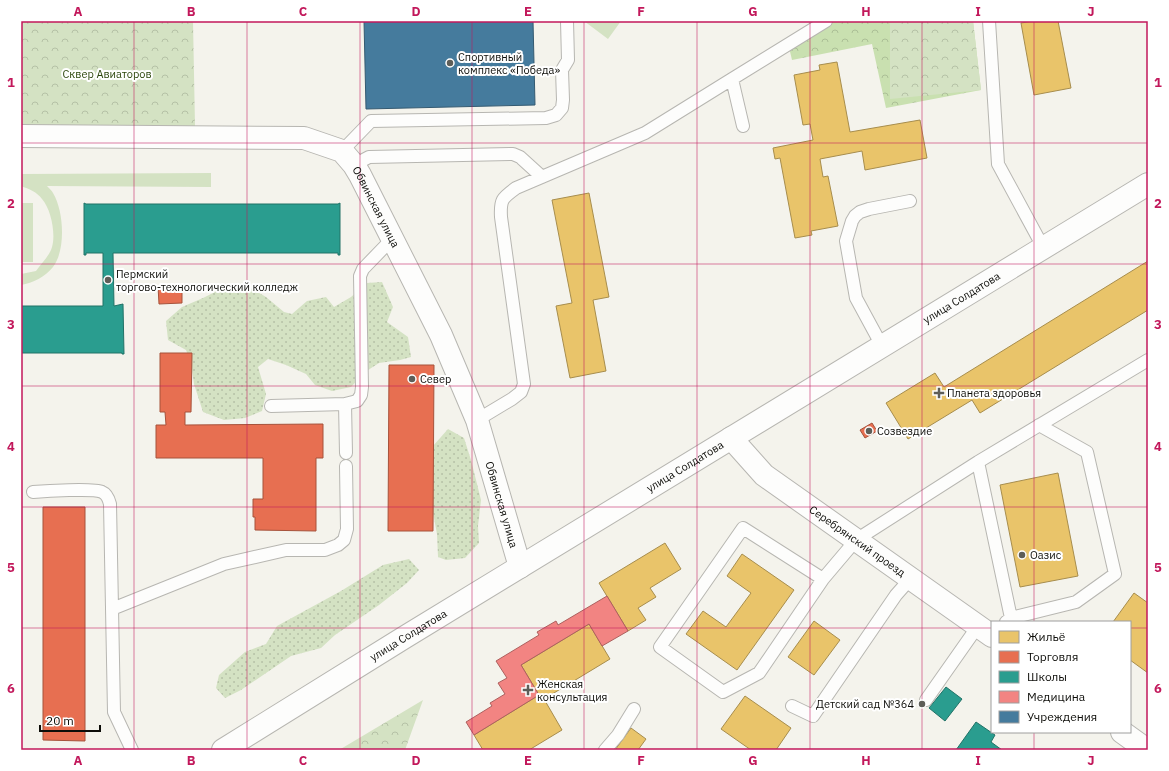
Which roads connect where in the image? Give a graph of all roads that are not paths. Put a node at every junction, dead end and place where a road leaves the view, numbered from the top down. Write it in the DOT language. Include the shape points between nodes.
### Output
graph roads {
  1 [pos="567,21"];
  2 [pos="826,21"];
  3 [pos="989,21"];
  4 [pos="732,79"];
  5 [pos="743,126"];
  6 [pos="21,136"];
  7 [pos="348,158"];
  8 [pos="542,177"];
  9 [pos="1148,184"];
  10 [pos="910,201"];
  11 [pos="392,239"];
  12 [pos="1043,247"];
  13 [pos="882,346"];
  14 [pos="1148,360"];
  15 [pos="345,404"];
  16 [pos="271,406"];
  17 [pos="477,420"];
  18 [pos="1039,426"];
  19 [pos="731,438"];
  20 [pos="346,453"];
  21 [pos="978,462"];
  22 [pos="346,466"];
  23 [pos="33,492"];
  24 [pos="856,540"];
  25 [pos="520,567"];
  26 [pos="910,578"];
  27 [pos="823,580"];
  28 [pos="112,609"];
  29 [pos="1009,620"];
  30 [pos="988,633"];
  31 [pos="926,700"];
  32 [pos="792,706"];
  33 [pos="634,709"];
  34 [pos="1123,733"];
  35 [pos="132,750"];
  36 [pos="223,750"];
  37 [pos="605,750"];
  38 [pos="1147,750"];
  1 -- 7 [label="lane" via="568,60 562,70 562,108 556,115 546,118 371,121"];
  2 -- 4 [label="lane"];
  3 -- 12 [label="lane" via="998,164"];
  4 -- 5 [label="lane"];
  4 -- 8 [label="lane" via="645,133"];
  6 -- 7 [label="street" via="304,138"];
  7 -- 8 [label="lane" via="513,154"];
  7 -- 11 [label="street, Обвинская улица"];
  8 -- 17 [label="lane" via="516,188 505,196 500,204 524,384 521,392 512,399"];
  9 -- 12 [label="street, улица Солдатова"];
  10 -- 13 [label="lane" via="860,212 852,221 846,241 856,298"];
  11 -- 15 [label="lane" via="363,269 360,276 362,387 357,401"];
  11 -- 17 [label="street, Обвинская улица" via="441,335"];
  12 -- 13 [label="street, улица Солдатова"];
  13 -- 19 [label="street, улица Солдатова"];
  14 -- 18 [label="lane"];
  15 -- 16 [label="lane"];
  15 -- 20 [label="lane"];
  17 -- 25 [label="street, Обвинская улица"];
  18 -- 21 [label="lane"];
  18 -- 29 [label="lane" via="1087,452 1115,574 1076,602"];
  19 -- 24 [label="street, Серебрянский проезд" via="764,475"];
  19 -- 25 [label="street, улица Солдатова"];
  21 -- 24 [label="lane"];
  21 -- 29 [label="lane"];
  22 -- 28 [label="lane" via="347,529 344,540 338,545 325,550 286,550 224,564"];
  23 -- 28 [label="lane" via="91,490 102,492 108,497"];
  24 -- 26 [label="street, Серебрянский проезд"];
  24 -- 27 [label="lane"];
  25 -- 36 [label="street, улица Солдатова"];
  26 -- 30 [label="street, Серебрянский проезд"];
  26 -- 32 [label="lane" via="813,716"];
  27 -- 27 [label="lane" via="743,528 660,647 723,692 759,673"];
  28 -- 35 [label="lane" via="114,712"];
  30 -- 31 [label="lane"];
  33 -- 37 [label="lane"];
  34 -- 38 [label="street"];
}
